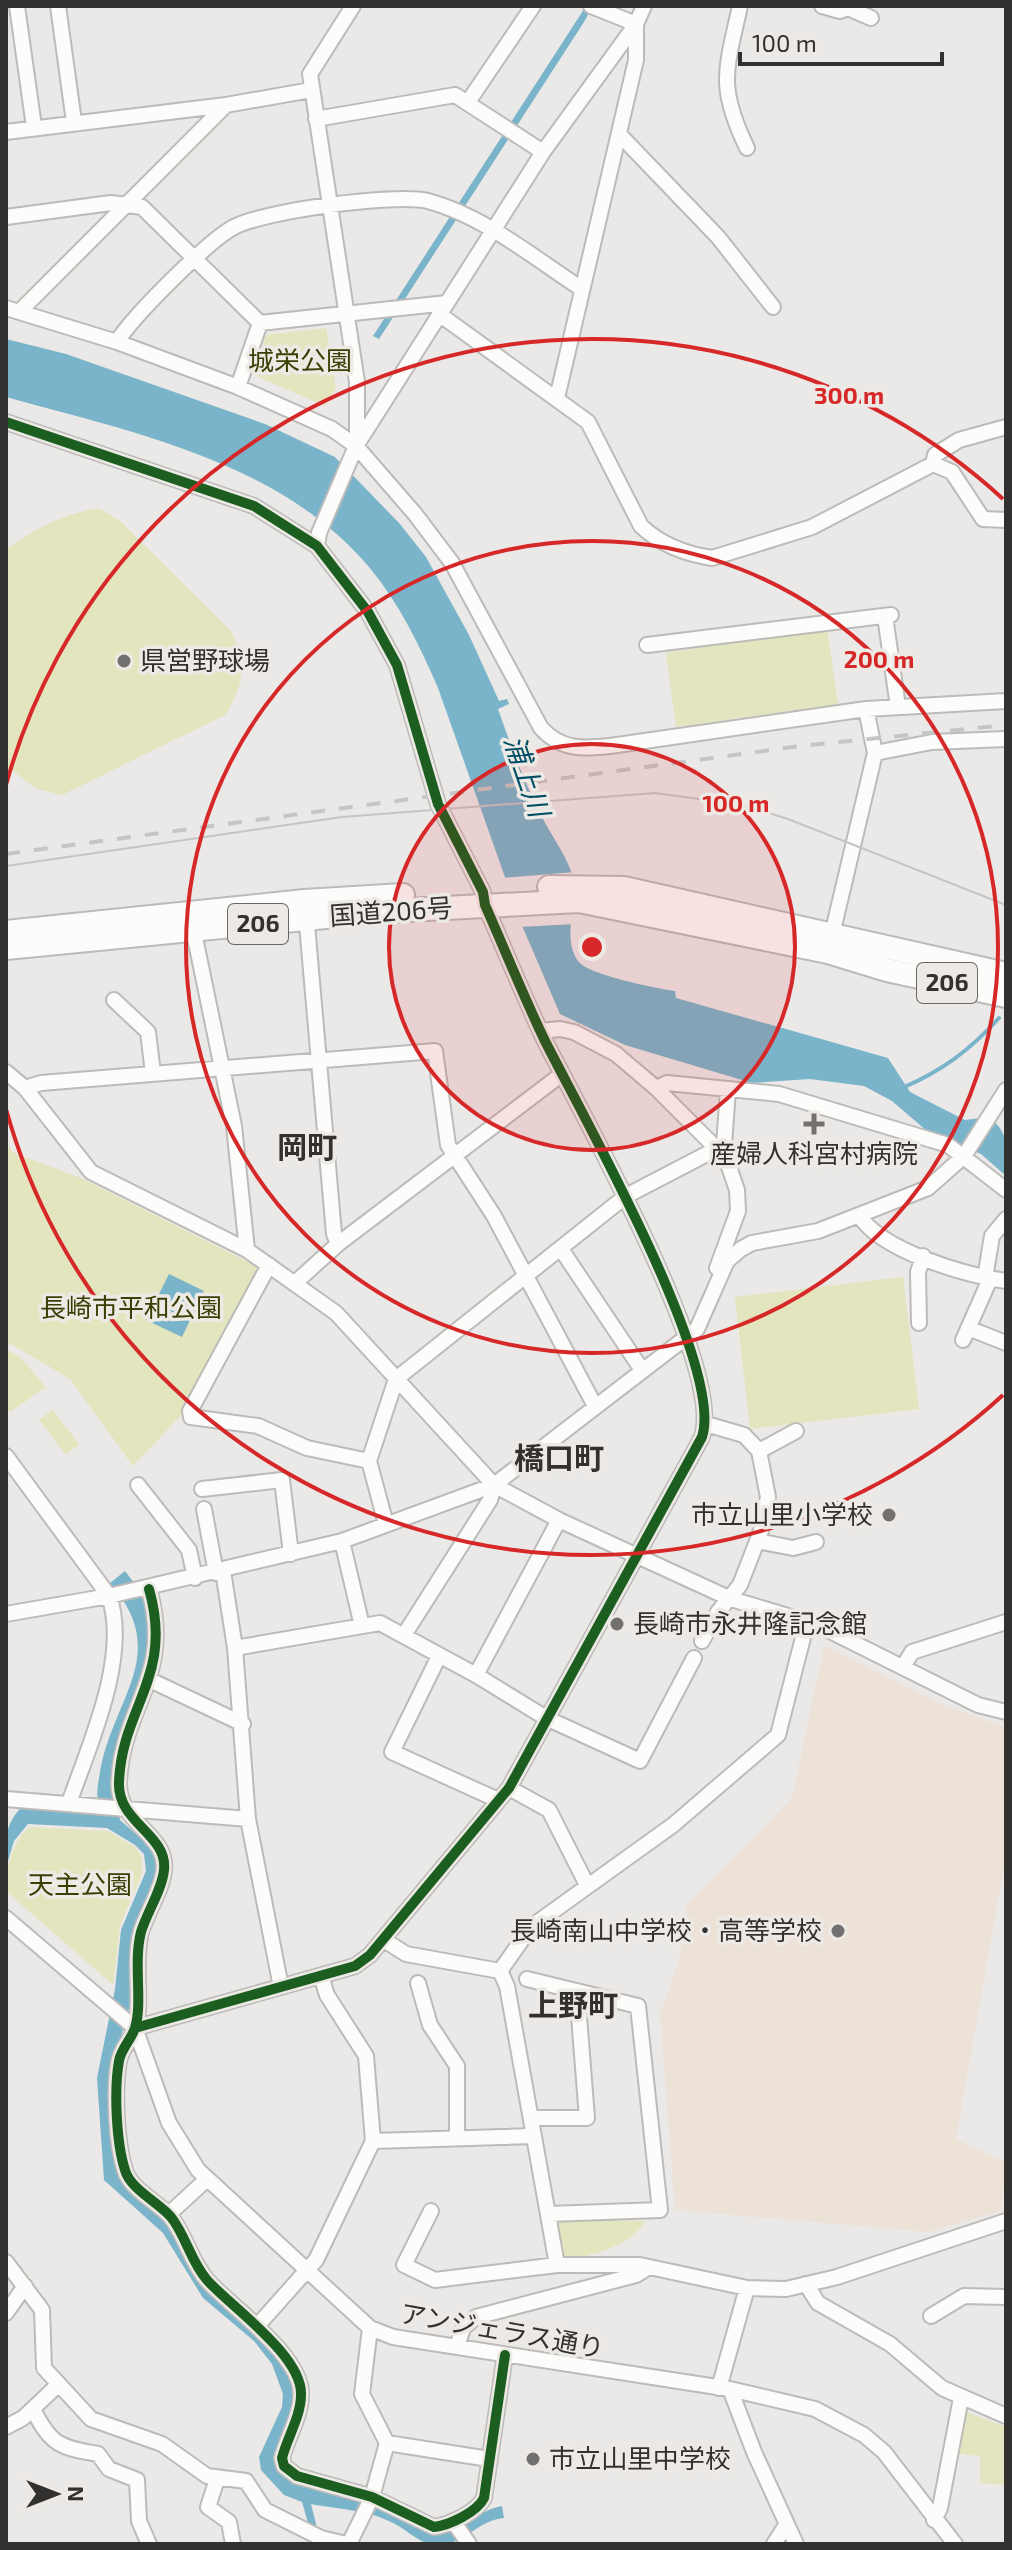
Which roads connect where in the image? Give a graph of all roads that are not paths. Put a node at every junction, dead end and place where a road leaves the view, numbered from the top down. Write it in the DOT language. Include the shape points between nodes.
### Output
graph roads {
  1 [pos="17,6"];
  2 [pos="58,6"];
  3 [pos="353,6"];
  4 [pos="533,6"];
  5 [pos="591,6"];
  6 [pos="644,6"];
  7 [pos="740,6"];
  8 [pos="822,6"];
  9 [pos="871,18"];
  10 [pos="636,24"];
  11 [pos="311,90"];
  12 [pos="468,102"];
  13 [pos="226,105"];
  14 [pos="316,119"];
  15 [pos="74,122"];
  16 [pos="34,127"];
  17 [pos="6,132"];
  18 [pos="619,134"];
  19 [pos="747,148"];
  20 [pos="543,152"];
  21 [pos="131,203"];
  22 [pos="329,207"];
  23 [pos="6,217"];
  24 [pos="494,231"];
  25 [pos="195,261"];
  26 [pos="582,289"];
  27 [pos="773,307"];
  28 [pos="443,308"];
  29 [pos="13,309"];
  30 [pos="345,315"];
  31 [pos="260,323"];
  32 [pos="117,342"];
  33 [pos="238,387"];
  34 [pos="557,398"];
  35 [pos="6,422"];
  36 [pos="1006,427"];
  37 [pos="356,446"];
  38 [pos="933,464"];
  39 [pos="1006,520"];
  40 [pos="318,540"];
  41 [pos="647,645"];
  42 [pos="1006,701"];
  43 [pos="898,707"];
  44 [pos="866,709"];
  45 [pos="1006,739"];
  46 [pos="875,753"];
  47 [pos="496,898"];
  48 [pos="305,910"];
  49 [pos="192,922"];
  50 [pos="6,932"];
  51 [pos="830,943"];
  52 [pos="6,948"];
  53 [pos="1006,974"];
  54 [pos="1006,996"];
  55 [pos="114,1000"];
  56 [pos="541,1031"];
  57 [pos="321,1061"];
  58 [pos="221,1068"];
  59 [pos="6,1072"];
  60 [pos="153,1073"];
  61 [pos="562,1074"];
  62 [pos="25,1088"];
  63 [pos="656,1088"];
  64 [pos="728,1090"];
  65 [pos="1006,1090"];
  66 [pos="715,1149"];
  67 [pos="967,1151"];
  68 [pos="454,1157"];
  69 [pos="1006,1190"];
  70 [pos="626,1196"];
  71 [pos="859,1215"];
  72 [pos="1006,1219"];
  73 [pos="338,1244"];
  74 [pos="561,1249"];
  75 [pos="247,1250"];
  76 [pos="923,1256"];
  77 [pos="269,1265"];
  78 [pos="527,1275"];
  79 [pos="988,1279"];
  80 [pos="1006,1281"];
  81 [pos="296,1282"];
  82 [pos="707,1306"];
  83 [pos="919,1323"];
  84 [pos="686,1337"];
  85 [pos="1006,1343"];
  86 [pos="642,1370"];
  87 [pos="396,1379"];
  88 [pos="595,1406"];
  89 [pos="706,1424"];
  90 [pos="796,1431"];
  91 [pos="759,1451"];
  92 [pos="6,1456"];
  93 [pos="369,1461"];
  94 [pos="138,1485"];
  95 [pos="494,1485"];
  96 [pos="202,1489"];
  97 [pos="204,1509"];
  98 [pos="559,1520"];
  99 [pos="386,1524"];
  100 [pos="342,1541"];
  101 [pos="757,1541"];
  102 [pos="816,1542"];
  103 [pos="291,1554"];
  104 [pos="637,1556"];
  105 [pos="219,1572"];
  106 [pos="195,1578"];
  107 [pos="145,1589"];
  108 [pos="112,1595"];
  109 [pos="731,1599"];
  110 [pos="6,1614"];
  111 [pos="807,1622"];
  112 [pos="1006,1622"];
  113 [pos="362,1626"];
  114 [pos="404,1635"];
  115 [pos="702,1641"];
  116 [pos="235,1648"];
  117 [pos="439,1656"];
  118 [pos="694,1658"];
  119 [pos="903,1667"];
  120 [pos="476,1675"];
  121 [pos="150,1680"];
  122 [pos="1006,1712"];
  123 [pos="546,1718"];
  124 [pos="243,1724"];
  125 [pos="509,1788"];
  126 [pos="6,1799"];
  127 [pos="498,1800"];
  128 [pos="69,1803"];
  129 [pos="121,1809"];
  130 [pos="248,1819"];
  131 [pos="587,1885"];
  132 [pos="6,1918"];
  133 [pos="384,1940"];
  134 [pos="500,1971"];
  135 [pos="321,1976"];
  136 [pos="527,1979"];
  137 [pos="418,1983"];
  138 [pos="281,1987"];
  139 [pos="577,1991"];
  140 [pos="132,2026"];
  141 [pos="532,2118"];
  142 [pos="534,2136"];
  143 [pos="457,2138"];
  144 [pos="373,2141"];
  145 [pos="207,2179"];
  146 [pos="431,2211"];
  147 [pos="169,2214"];
  148 [pos="548,2214"];
  149 [pos="1006,2221"];
  150 [pos="6,2262"];
  151 [pos="557,2265"];
  152 [pos="649,2267"];
  153 [pos="307,2272"];
  154 [pos="806,2284"];
  155 [pos="25,2286"];
  156 [pos="747,2288"];
  157 [pos="1006,2297"];
  158 [pos="6,2313"];
  159 [pos="931,2316"];
  160 [pos="258,2325"];
  161 [pos="370,2328"];
  162 [pos="457,2347"];
  163 [pos="505,2355"];
  164 [pos="59,2384"];
  165 [pos="725,2389"];
  166 [pos="961,2398"];
  167 [pos="33,2409"];
  168 [pos="1006,2416"];
  169 [pos="6,2427"];
  170 [pos="387,2443"];
  171 [pos="489,2459"];
  172 [pos="217,2479"];
  173 [pos="370,2499"];
  174 [pos="934,2520"];
  175 [pos="786,2525"];
  176 [pos="461,2532"];
  177 [pos="948,2542"];
  178 [pos="149,2544"];
  179 [pos="233,2544"];
  180 [pos="348,2544"];
  181 [pos="774,2544"];
  182 [pos="796,2544"];
  1 -- 16 [label="street"];
  2 -- 15 [label="street"];
  3 -- 11 [label="street" via="310,74"];
  4 -- 12 [label="street"];
  5 -- 10 [label="street"];
  6 -- 10 [label="street"];
  7 -- 19 [label="street" via="725,86 730,113"];
  8 -- 9 [label="street" via="848,8"];
  10 -- 18 [label="street" via="636,60"];
  10 -- 20 [label="street"];
  11 -- 13 [label="street"];
  11 -- 14 [label="street"];
  12 -- 14 [label="street" via="455,95"];
  12 -- 20 [label="street"];
  13 -- 15 [label="street"];
  13 -- 21 [label="street"];
  14 -- 22 [label="street"];
  15 -- 16 [label="street"];
  16 -- 17 [label="street"];
  18 -- 26 [label="street"];
  18 -- 27 [label="street" via="718,237"];
  20 -- 24 [label="street"];
  21 -- 23 [label="street"];
  21 -- 25 [label="street" via="142,207"];
  21 -- 29 [label="street"];
  22 -- 24 [label="street" via="426,201"];
  22 -- 25 [label="street" via="231,228"];
  22 -- 30 [label="street"];
  24 -- 26 [label="street"];
  24 -- 28 [label="street"];
  25 -- 31 [label="street"];
  25 -- 32 [label="street"];
  26 -- 34 [label="street"];
  28 -- 30 [label="street"];
  28 -- 34 [label="street"];
  28 -- 37 [label="street"];
  29 -- 32 [label="street"];
  30 -- 31 [label="street"];
  30 -- 37 [label="street" via="357,382"];
  31 -- 33 [label="street"];
  32 -- 33 [label="street"];
  33 -- 37 [label="street" via="332,429"];
  34 -- 38 [label="street" via="588,422 641,526 654,538 696,556 712,558 812,527"];
  35 -- 40 [label="street" via="254,506"];
  36 -- 38 [label="street" via="959,440 935,455"];
  37 -- 40 [label="street"];
  37 -- 44 [label="street" via="452,563 541,728 557,743 610,746"];
  38 -- 39 [label="street" via="952,472 983,519"];
  40 -- 47 [label="street" via="397,665 438,804"];
  41 -- 43 [label="street" via="888,616"];
  42 -- 43 [label="street"];
  43 -- 44 [label="street"];
  44 -- 46 [label="street"];
  45 -- 46 [label="street" via="932,742"];
  46 -- 51 [label="street"];
  47 -- 48 [label="highway, 国道206号 / 206"];
  47 -- 51 [label="highway, 国道206号 / 206" via="624,888"];
  47 -- 56 [label="street"];
  48 -- 49 [label="highway, 国道206号 / 206"];
  48 -- 57 [label="street"];
  49 -- 50 [label="highway, 国道206号 / 206"];
  49 -- 52 [label="highway, 国道206号 / 206"];
  49 -- 58 [label="street"];
  51 -- 53 [label="highway, 国道206号 / 206"];
  51 -- 54 [label="highway, 国道206号 / 206" via="887,970"];
  55 -- 60 [label="street" via="148,1032"];
  56 -- 61 [label="street"];
  56 -- 63 [label="street" via="574,1032 616,1054"];
  57 -- 58 [label="street"];
  57 -- 68 [label="street" via="435,1051"];
  57 -- 73 [label="street"];
  58 -- 60 [label="street"];
  58 -- 75 [label="street" via="240,1159"];
  59 -- 62 [label="street"];
  60 -- 62 [label="street"];
  61 -- 68 [label="street"];
  61 -- 70 [label="street"];
  62 -- 75 [label="street" via="91,1172"];
  63 -- 64 [label="street" via="667,1083"];
  63 -- 66 [label="street"];
  64 -- 66 [label="street" via="724,1145"];
  64 -- 67 [label="street" via="779,1094"];
  65 -- 67 [label="street"];
  66 -- 70 [label="street"];
  66 -- 82 [label="street" via="726,1158 738,1211"];
  67 -- 69 [label="street"];
  67 -- 71 [label="street" via="928,1188"];
  68 -- 73 [label="street"];
  68 -- 78 [label="street"];
  70 -- 74 [label="street"];
  70 -- 84 [label="street"];
  71 -- 76 [label="street" via="880,1238"];
  71 -- 82 [label="street" via="818,1231 741,1249 727,1261"];
  72 -- 79 [label="street" via="992,1236"];
  73 -- 81 [label="street"];
  74 -- 78 [label="street"];
  74 -- 86 [label="street"];
  75 -- 77 [label="street"];
  76 -- 79 [label="street"];
  76 -- 83 [label="street" via="918,1272"];
  77 -- 81 [label="street"];
  77 -- 93 [label="street" via="191,1417 258,1426 307,1448"];
  78 -- 87 [label="street"];
  78 -- 88 [label="street"];
  79 -- 80 [label="street"];
  79 -- 85 [label="street" via="965,1334"];
  81 -- 87 [label="street" via="336,1313"];
  82 -- 84 [label="street" via="697,1329"];
  84 -- 86 [label="street"];
  84 -- 89 [label="street"];
  86 -- 88 [label="street"];
  87 -- 93 [label="street"];
  87 -- 95 [label="street"];
  88 -- 95 [label="street"];
  89 -- 91 [label="street" via="744,1435"];
  89 -- 104 [label="street"];
  90 -- 91 [label="street"];
  91 -- 101 [label="street" via="768,1497"];
  92 -- 108 [label="street"];
  93 -- 99 [label="street"];
  94 -- 106 [label="street" via="189,1550"];
  95 -- 98 [label="street"];
  95 -- 99 [label="street"];
  95 -- 114 [label="street" via="490,1500"];
  96 -- 103 [label="street" via="282,1480"];
  97 -- 105 [label="street"];
  98 -- 104 [label="street"];
  98 -- 120 [label="street"];
  99 -- 100 [label="street"];
  100 -- 103 [label="street"];
  100 -- 113 [label="street"];
  101 -- 102 [label="street" via="793,1548"];
  101 -- 109 [label="street"];
  103 -- 105 [label="street"];
  104 -- 109 [label="street"];
  104 -- 123 [label="street"];
  105 -- 106 [label="street"];
  105 -- 116 [label="street"];
  106 -- 107 [label="street"];
  107 -- 108 [label="street"];
  107 -- 121 [label="street" via="156,1616"];
  108 -- 110 [label="street"];
  108 -- 128 [label="street" via="113,1659"];
  109 -- 111 [label="street"];
  109 -- 115 [label="street"];
  111 -- 119 [label="street"];
  111 -- 131 [label="street" via="778,1735 673,1825"];
  112 -- 119 [label="street" via="912,1652"];
  113 -- 114 [label="street" via="380,1623"];
  113 -- 116 [label="street"];
  114 -- 117 [label="street"];
  116 -- 124 [label="street"];
  117 -- 120 [label="street"];
  117 -- 127 [label="street" via="392,1752"];
  118 -- 123 [label="street" via="640,1761"];
  119 -- 122 [label="street" via="978,1705"];
  120 -- 123 [label="street"];
  121 -- 124 [label="street"];
  121 -- 129 [label="street" via="126,1743 119,1780"];
  123 -- 125 [label="street"];
  124 -- 130 [label="street"];
  125 -- 127 [label="street"];
  125 -- 131 [label="street" via="549,1810"];
  126 -- 128 [label="street"];
  127 -- 133 [label="street"];
  128 -- 129 [label="street"];
  129 -- 130 [label="street"];
  129 -- 140 [label="street" via="156,1846 164,1869 136,1959"];
  130 -- 138 [label="street"];
  131 -- 134 [label="street" via="531,1927"];
  132 -- 140 [label="street"];
  133 -- 134 [label="street" via="406,1954"];
  133 -- 135 [label="street" via="355,1966"];
  134 -- 141 [label="street"];
  135 -- 138 [label="street"];
  135 -- 144 [label="street" via="327,1995 366,2056"];
  136 -- 139 [label="street"];
  137 -- 143 [label="street" via="430,2025 457,2066"];
  138 -- 140 [label="street"];
  139 -- 141 [label="street" via="587,2118"];
  139 -- 148 [label="street" via="638,2006 660,2210"];
  140 -- 145 [label="street, アンジェラス通り" via="169,2123"];
  140 -- 147 [label="street" via="119,2061 121,2155 126,2174"];
  141 -- 142 [label="street"];
  142 -- 143 [label="street"];
  142 -- 148 [label="street"];
  143 -- 144 [label="street"];
  144 -- 153 [label="street"];
  145 -- 147 [label="street"];
  145 -- 153 [label="street, アンジェラス通り"];
  146 -- 151 [label="street" via="404,2265 435,2280"];
  147 -- 160 [label="street" via="205,2278"];
  148 -- 151 [label="street"];
  149 -- 154 [label="street"];
  150 -- 155 [label="street"];
  151 -- 152 [label="street"];
  152 -- 156 [label="street"];
  152 -- 162 [label="street" via="636,2275 476,2317 463,2328"];
  153 -- 160 [label="street"];
  153 -- 161 [label="street, アンジェラス通り"];
  154 -- 156 [label="street"];
  154 -- 166 [label="street" via="818,2303 890,2344"];
  155 -- 158 [label="street"];
  155 -- 164 [label="street" via="42,2310 41,2362"];
  156 -- 165 [label="street"];
  157 -- 159 [label="street" via="964,2296"];
  160 -- 173 [label="street" via="300,2384 284,2466 297,2476"];
  161 -- 162 [label="street, アンジェラス通り"];
  161 -- 170 [label="street" via="362,2394"];
  162 -- 163 [label="street, アンジェラス通り"];
  163 -- 165 [label="street, アンジェラス通り"];
  163 -- 171 [label="street"];
  164 -- 167 [label="street"];
  164 -- 172 [label="street" via="89,2417 162,2444"];
  165 -- 174 [label="street, アンジェラス通り" via="815,2409 864,2435 900,2470"];
  165 -- 175 [label="street"];
  166 -- 168 [label="street"];
  166 -- 174 [label="street"];
  167 -- 169 [label="street"];
  167 -- 178 [label="street" via="46,2434 59,2445 98,2454 109,2469 137,2480 139,2521"];
  170 -- 171 [label="street"];
  170 -- 173 [label="street"];
  171 -- 176 [label="street" via="480,2504"];
  172 -- 179 [label="street" via="208,2507 229,2522"];
  172 -- 180 [label="street" via="246,2481 265,2510 321,2538"];
  173 -- 176 [label="street" via="434,2527"];
  173 -- 180 [label="street"];
  174 -- 177 [label="street, アンジェラス通り"];
  175 -- 181 [label="street"];
  175 -- 182 [label="street"];
}
